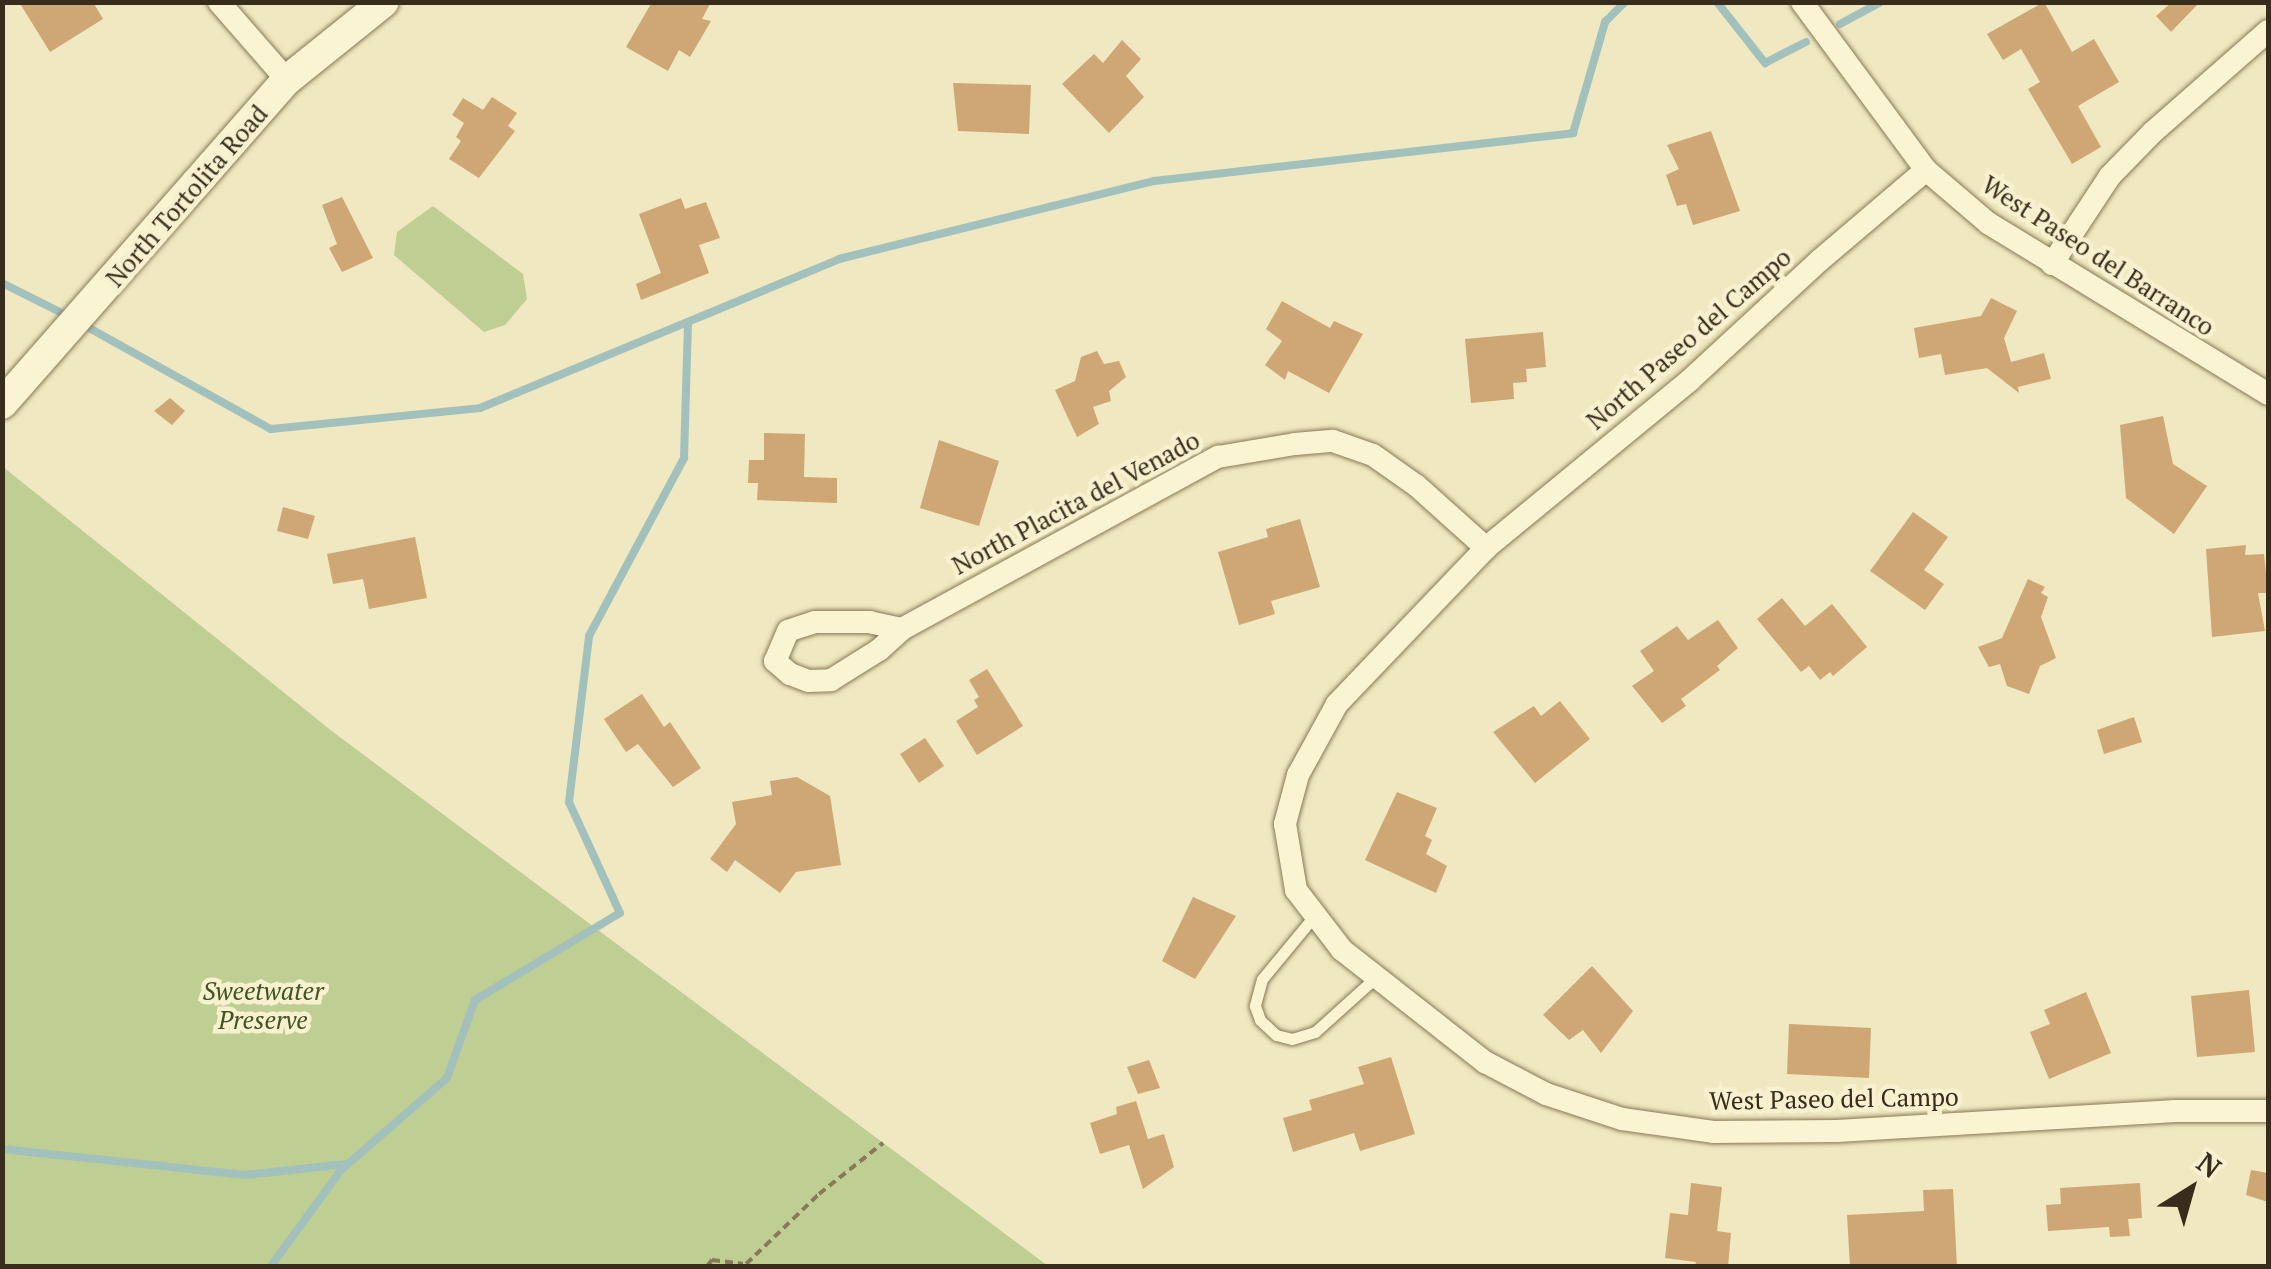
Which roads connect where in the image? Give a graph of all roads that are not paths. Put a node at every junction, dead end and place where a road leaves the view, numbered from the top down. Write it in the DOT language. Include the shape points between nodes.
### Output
graph roads {
  1 [pos="219,2"];
  2 [pos="384,2"];
  3 [pos="1802,2"];
  4 [pos="2268,31"];
  5 [pos="287,80"];
  6 [pos="1926,170"];
  7 [pos="2052,264"];
  8 [pos="2268,394"];
  9 [pos="2,404"];
  10 [pos="1486,548"];
  11 [pos="902,629"];
  12 [pos="1316,916"];
  13 [pos="1376,978"];
  14 [pos="2268,1111"];
  1 -- 5 [label="street"];
  2 -- 5 [label="street, North Tortolita Road"];
  3 -- 6 [label="street, West Paseo del Barranco"];
  4 -- 7 [label="street" via="2110,176"];
  5 -- 9 [label="street, North Tortolita Road"];
  6 -- 7 [label="street, West Paseo del Barranco" via="1988,223"];
  6 -- 10 [label="street, North Paseo del Campo" via="1689,382"];
  7 -- 8 [label="street, West Paseo del Barranco"];
  10 -- 11 [label="street, North Placita del Venado" via="1373,455 1333,441 1295,444 1218,457"];
  10 -- 12 [label="street, West Paseo del Campo" via="1336,704 1298,774 1285,824 1296,890"];
  11 -- 11 [label="street, North Placita del Venado" via="814,622 788,630 775,660 808,681 831,680"];
  12 -- 13 [label="street, West Paseo del Campo"];
  12 -- 13 [label="lane" via="1262,979 1255,1006 1260,1020 1292,1039 1315,1032"];
  13 -- 14 [label="street, West Paseo del Campo" via="1484,1062 1546,1094 1622,1119 1713,1132 1819,1132"];
}
